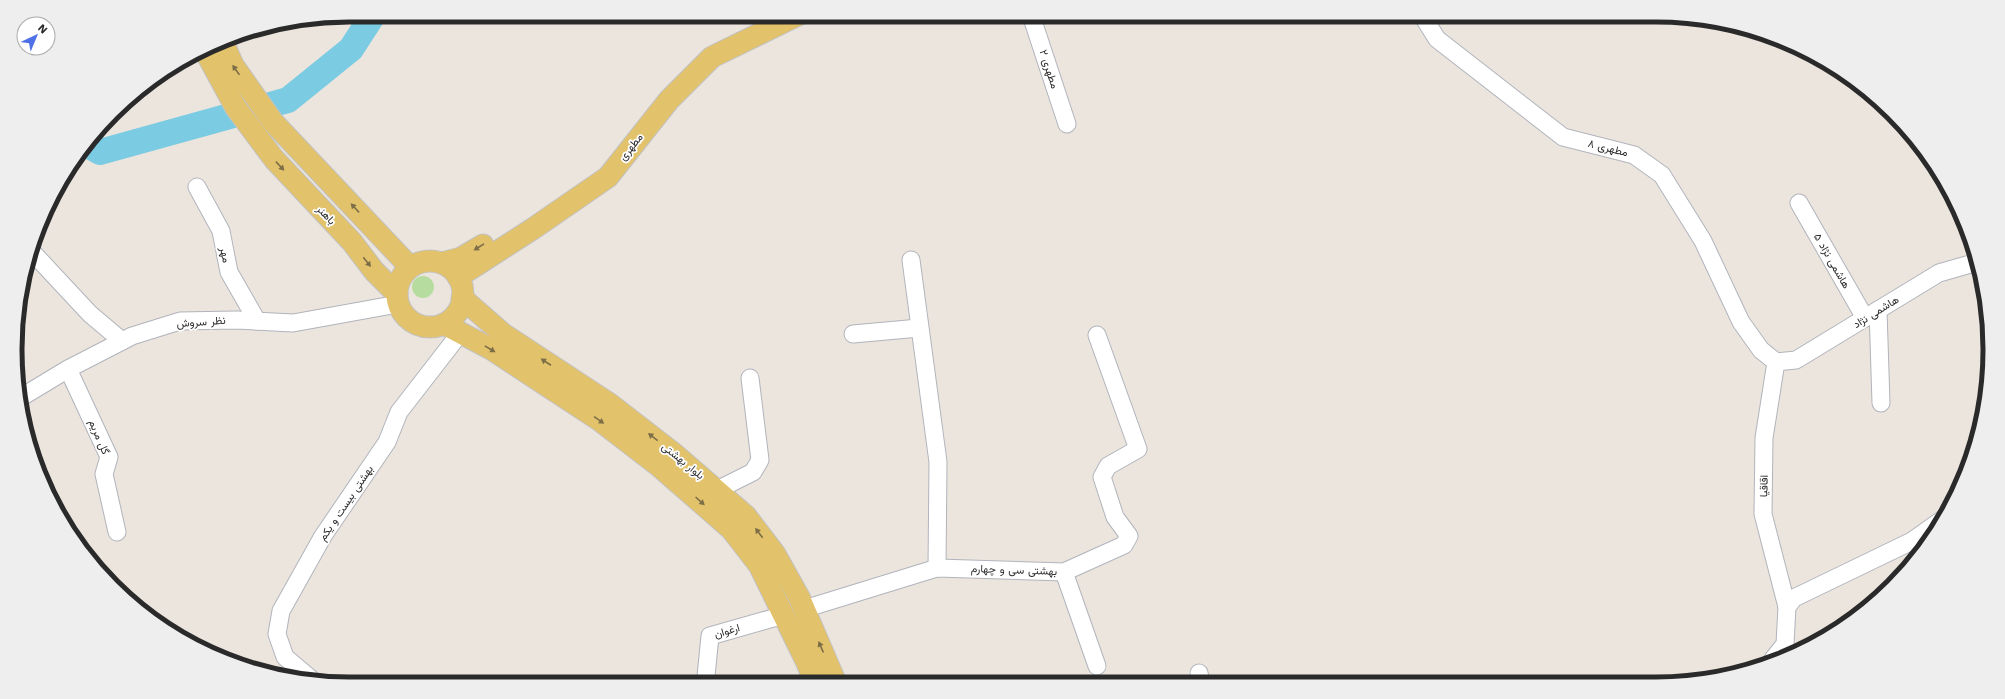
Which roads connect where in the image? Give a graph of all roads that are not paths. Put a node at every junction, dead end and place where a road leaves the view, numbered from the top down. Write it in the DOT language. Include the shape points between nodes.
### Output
graph roads {
  1 [pos="753,22"];
  2 [pos="784,22"];
  3 [pos="1033,22"];
  4 [pos="1426,22"];
  5 [pos="225,47"];
  6 [pos="207,55"];
  7 [pos="1066,124"];
  8 [pos="197,187"];
  9 [pos="1799,204"];
  10 [pos="36,256"];
  11 [pos="911,260"];
  12 [pos="442,263"];
  13 [pos="1972,264"];
  14 [pos="410,267"];
  15 [pos="458,277"];
  16 [pos="462,298"];
  17 [pos="398,299"];
  18 [pos="1872,314"];
  19 [pos="257,321"];
  20 [pos="452,328"];
  21 [pos="919,328"];
  22 [pos="853,334"];
  23 [pos="1097,335"];
  24 [pos="122,341"];
  25 [pos="1776,362"];
  26 [pos="68,369"];
  27 [pos="750,378"];
  28 [pos="25,395"];
  29 [pos="1882,403"];
  30 [pos="717,490"];
  31 [pos="1929,529"];
  32 [pos="117,532"];
  33 [pos="937,568"];
  34 [pos="1064,572"];
  35 [pos="1787,607"];
  36 [pos="804,609"];
  37 [pos="784,616"];
  38 [pos="1777,653"];
  39 [pos="1097,666"];
  40 [pos="305,674"];
  41 [pos="706,676"];
  42 [pos="812,677"];
  43 [pos="833,677"];
  1 -- 12 [label="main road, مطهری, one-way" via="705,47 659,92 599,167 527,218 461,258"];
  2 -- 15 [label="main road, مطهری" via="712,57 669,100 608,176"];
  3 -- 7 [label="street, مطهری ۲"];
  4 -- 25 [label="street, مطهری ۸" via="1437,39 1563,137 1634,155 1662,175 1703,241 1741,322 1761,350"];
  14 -- 5 [label="main road, one-way" via="273,122 233,65"];
  6 -- 17 [label="main road, باهنر, one-way" via="236,108 274,159 352,242"];
  8 -- 19 [label="street, مهر" via="221,231 229,272"];
  9 -- 18 [label="street, هاشمی نژاد ۵"];
  10 -- 24 [label="street" via="90,314"];
  11 -- 21 [label="street"];
  12 -- 14 [label="main road" via="420,262"];
  12 -- 15 [label="main road"];
  13 -- 18 [label="street, هاشمی نژاد" via="1939,273"];
  14 -- 17 [label="main road" via="398,284"];
  15 -- 16 [label="main road" via="462,287"];
  16 -- 20 [label="main road" via="453,317"];
  30 -- 16 [label="main road, بلوار بهشتی, one-way" via="610,404 502,333"];
  17 -- 19 [label="street, نظر سروش" via="293,323"];
  17 -- 20 [label="main road" via="404,314 412,321 422,326"];
  18 -- 25 [label="street, هاشمی نژاد" via="1796,360"];
  18 -- 29 [label="street, هاشمی نژاد ۵"];
  19 -- 24 [label="street, نظر سروش" via="180,322"];
  20 -- 37 [label="main road, بلوار بهشتی, one-way" via="599,420 697,498 731,529 754,559"];
  20 -- 40 [label="street, بهشتی بیست و یکم" via="399,412 387,442 323,536 281,611 277,634 285,657"];
  21 -- 22 [label="street"];
  21 -- 33 [label="street" via="938,462"];
  23 -- 34 [label="street, بهشتی سی و چهارم" via="1138,449 1108,466 1102,477 1115,517 1129,536 1124,544"];
  24 -- 26 [label="street, نظر سروش"];
  25 -- 35 [label="street, اقاقیا" via="1764,438 1763,514"];
  26 -- 28 [label="street, نظر سروش"];
  26 -- 32 [label="street, گل مریم" via="109,457 104,474"];
  27 -- 30 [label="street" via="760,460 753,472"];
  36 -- 30 [label="main road, بلوار بهشتی, one-way" via="775,554 746,516"];
  31 -- 35 [label="street" via="1912,541 1794,598"];
  33 -- 34 [label="street, بهشتی سی و چهارم"];
  33 -- 36 [label="street, بهشتی سی و چهارم"];
  34 -- 39 [label="street"];
  35 -- 38 [label="street, اقاقیا" via="1785,644"];
  43 -- 36 [label="main road, بلوار بهشتی, one-way"];
  37 -- 41 [label="street, ارغوان" via="710,636"];
  37 -- 42 [label="main road, بلوار بهشتی"];
}
